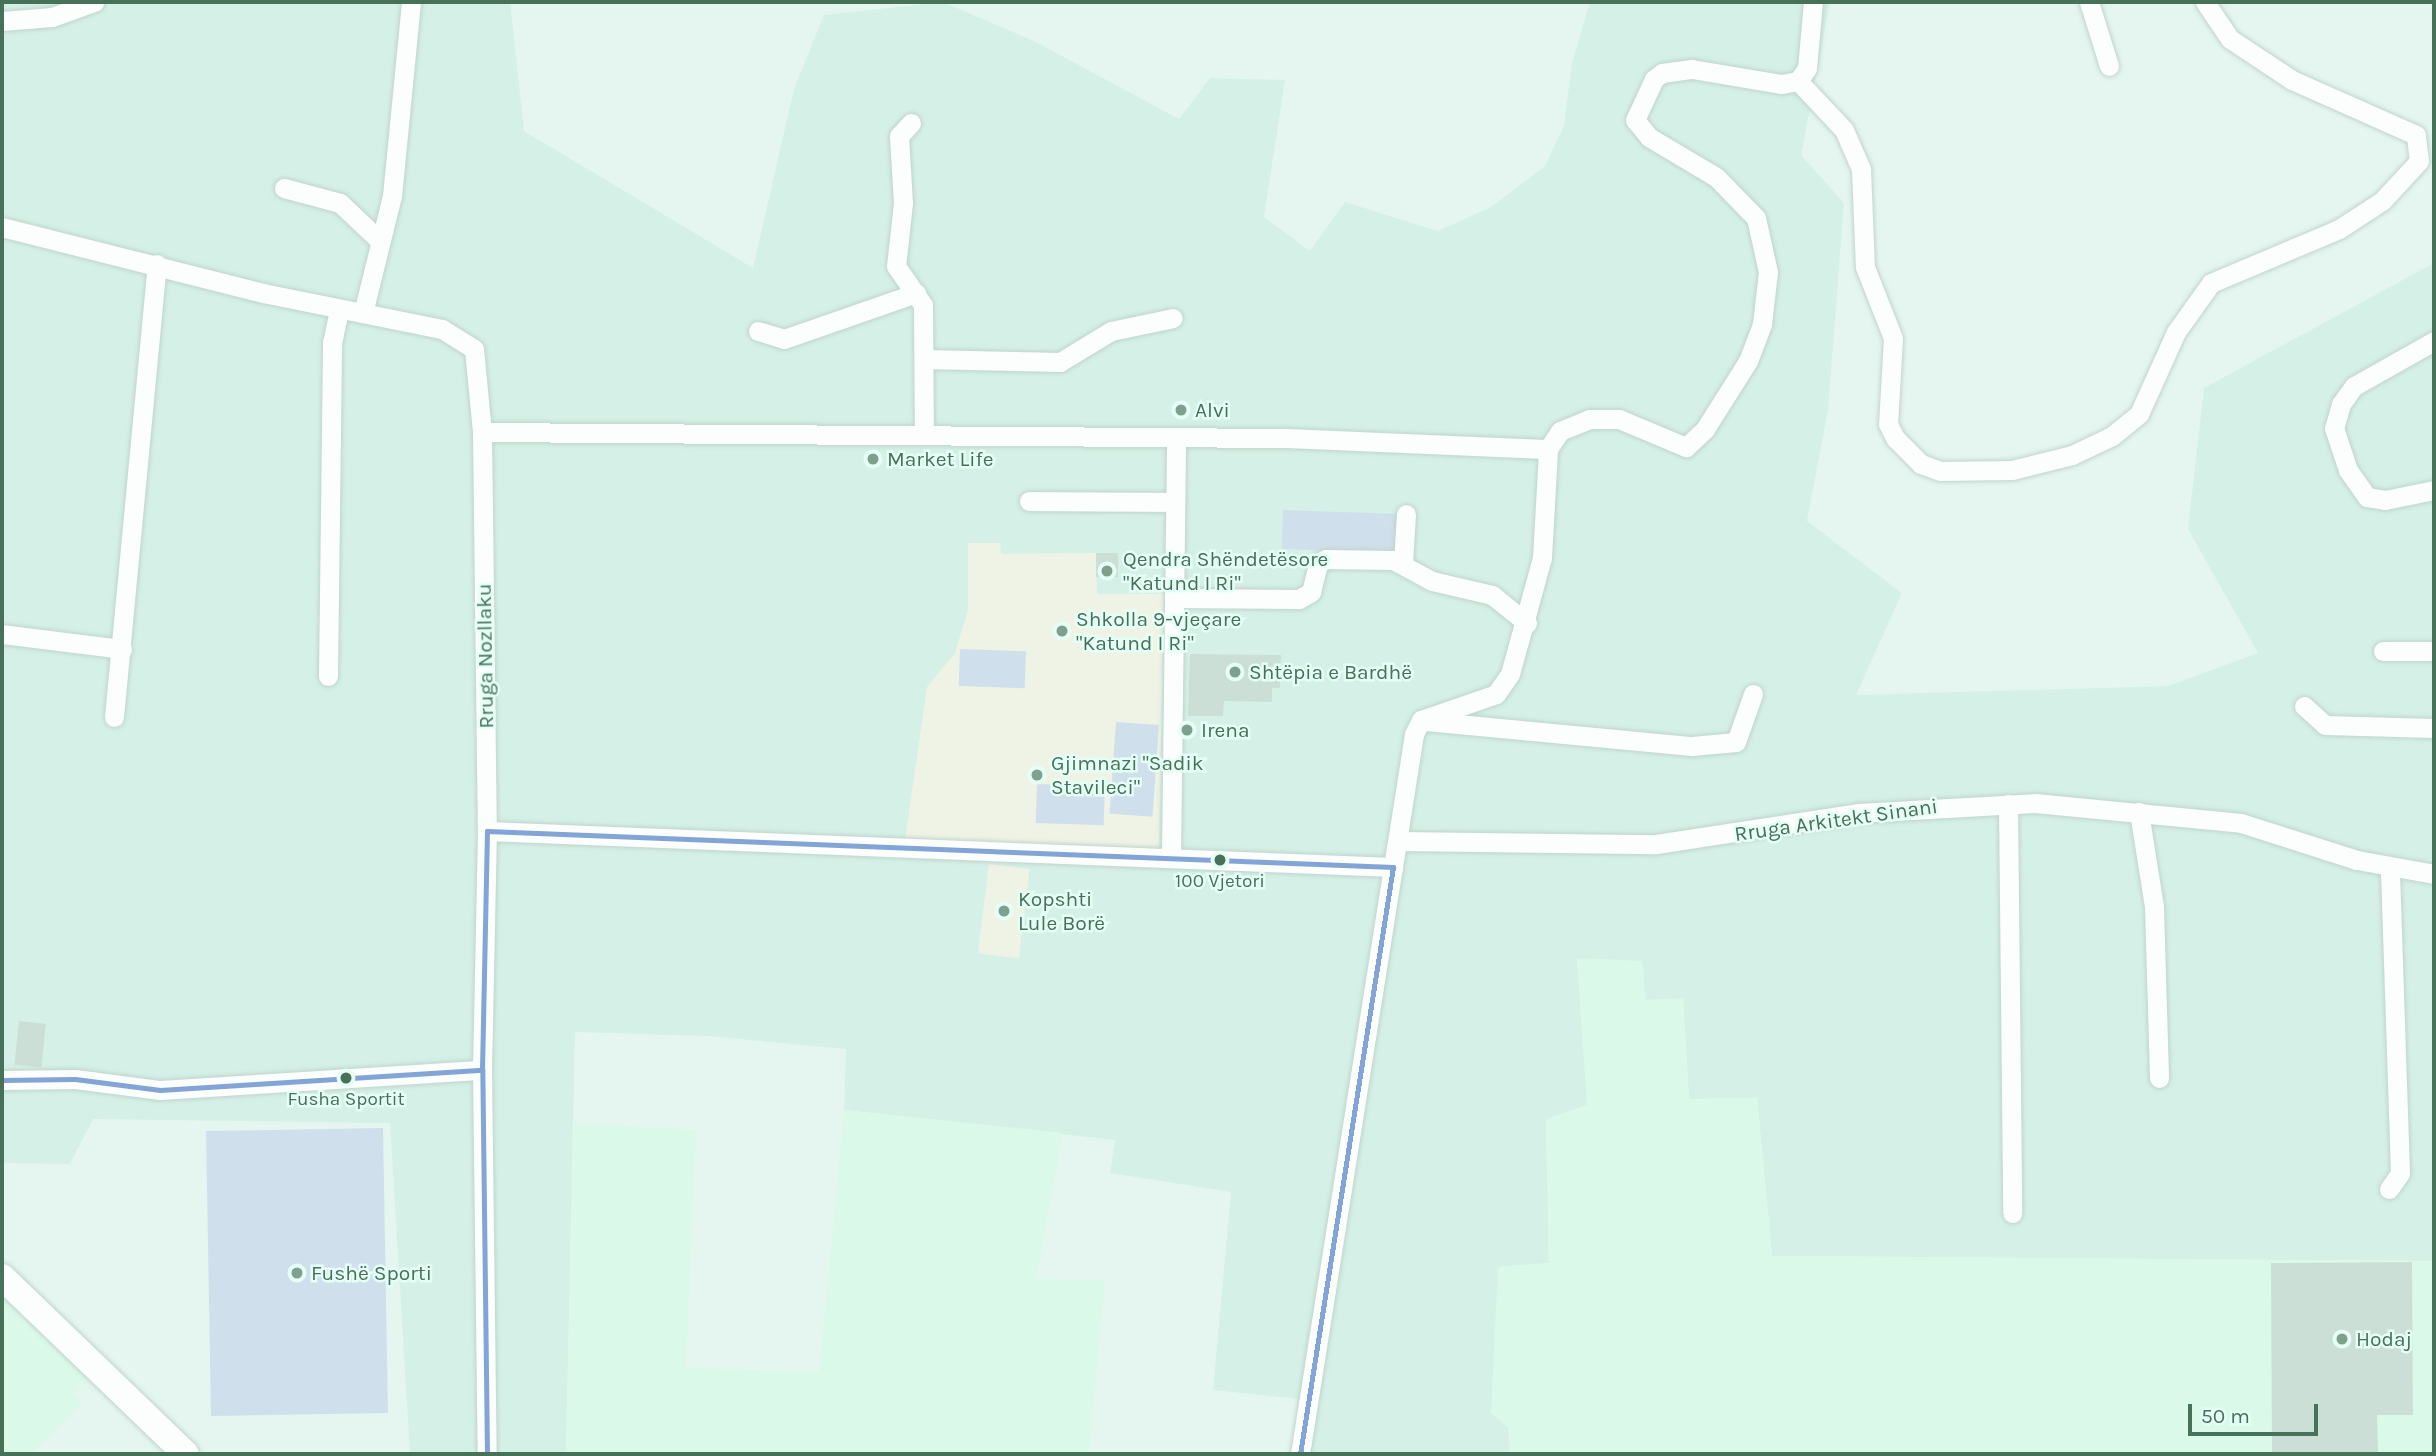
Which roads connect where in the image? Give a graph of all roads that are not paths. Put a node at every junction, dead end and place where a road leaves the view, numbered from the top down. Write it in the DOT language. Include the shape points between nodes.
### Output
graph roads {
  1 [pos="94,2"];
  2 [pos="411,2"];
  3 [pos="1812,2"];
  4 [pos="2089,2"];
  5 [pos="2205,2"];
  6 [pos="2,21"];
  7 [pos="2109,66"];
  8 [pos="1798,81"];
  9 [pos="911,123"];
  10 [pos="284,188"];
  11 [pos="2,227"];
  12 [pos="379,240"];
  13 [pos="157,264"];
  14 [pos="916,293"];
  15 [pos="339,309"];
  16 [pos="363,313"];
  17 [pos="1173,318"];
  18 [pos="758,331"];
  19 [pos="2434,341"];
  20 [pos="924,359"];
  21 [pos="482,432"];
  22 [pos="924,435"];
  23 [pos="1176,437"];
  24 [pos="1548,449"];
  25 [pos="2434,490"];
  26 [pos="1029,501"];
  27 [pos="1175,502"];
  28 [pos="1406,514"];
  29 [pos="1403,563"];
  30 [pos="1174,598"];
  31 [pos="1527,623"];
  32 [pos="2,635"];
  33 [pos="122,649"];
  34 [pos="2383,652"];
  35 [pos="2434,652"];
  36 [pos="328,676"];
  37 [pos="1752,694"];
  38 [pos="2304,706"];
  39 [pos="114,717"];
  40 [pos="1421,720"];
  41 [pos="2434,728"];
  42 [pos="2008,804"];
  43 [pos="2139,812"];
  44 [pos="487,831"];
  45 [pos="1398,841"];
  46 [pos="1171,857"];
  47 [pos="1393,867"];
  48 [pos="2390,867"];
  49 [pos="2434,874"];
  50 [pos="482,1070"];
  51 [pos="2159,1078"];
  52 [pos="2,1080"];
  53 [pos="2389,1189"];
  54 [pos="2012,1213"];
  55 [pos="2,1277"];
  56 [pos="186,1454"];
  57 [pos="487,1454"];
  58 [pos="1300,1454"];
  1 -- 6 [label="street" via="52,17"];
  2 -- 12 [label="street" via="392,196"];
  3 -- 8 [label="street" via="1807,68"];
  4 -- 7 [label="street"];
  5 -- 8 [label="street" via="2230,39 2291,80 2416,135 2419,161 2382,201 2339,229 2211,283 2176,332 2139,414 2112,436 2071,455 2012,470 1940,471 1921,464 1895,438 1888,424 1893,338 1863,258 1861,169 1844,130"];
  8 -- 24 [label="street" via="1782,84 1685,69 1654,79 1635,120 1639,128 1716,177 1756,218 1768,272 1762,324 1748,362 1705,429 1686,447 1605,417 1572,425"];
  9 -- 14 [label="street" via="899,136 903,203 896,266"];
  10 -- 12 [label="street" via="340,203"];
  11 -- 13 [label="street, Rruga Nozllaku"];
  12 -- 16 [label="street"];
  13 -- 15 [label="street, Rruga Nozllaku"];
  13 -- 33 [label="street"];
  14 -- 18 [label="street" via="784,339"];
  14 -- 20 [label="street" via="923,305"];
  15 -- 16 [label="street, Rruga Nozllaku"];
  15 -- 36 [label="street" via="332,343"];
  16 -- 21 [label="street, Rruga Nozllaku" via="442,328 471,344 480,366"];
  17 -- 20 [label="street" via="1111,331 1060,362"];
  19 -- 25 [label="street" via="2354,386 2341,404 2334,428 2348,470 2367,497 2385,500"];
  20 -- 22 [label="street"];
  21 -- 22 [label="street"];
  21 -- 44 [label="street, Rruga Nozllaku"];
  22 -- 23 [label="street"];
  23 -- 24 [label="street"];
  23 -- 27 [label="street"];
  24 -- 31 [label="street" via="1542,558"];
  26 -- 27 [label="street"];
  27 -- 30 [label="street"];
  28 -- 29 [label="street"];
  29 -- 30 [label="street" via="1326,559 1318,563 1311,592 1299,599"];
  29 -- 31 [label="street" via="1432,581 1492,595"];
  30 -- 46 [label="street"];
  31 -- 40 [label="street" via="1510,674 1496,694"];
  32 -- 33 [label="street"];
  33 -- 39 [label="street"];
  34 -- 35 [label="street"];
  37 -- 40 [label="street" via="1737,742 1692,746"];
  38 -- 41 [label="street" via="2325,725"];
  40 -- 45 [label="street"];
  42 -- 43 [label="street, Rruga Arkitekt Sinani"];
  42 -- 45 [label="street, Rruga Arkitekt Sinani" via="1858,813 1656,844"];
  42 -- 54 [label="street"];
  43 -- 48 [label="street, Rruga Arkitekt Sinani" via="2241,823"];
  43 -- 51 [label="street" via="2154,907"];
  44 -- 46 [label="street"];
  44 -- 50 [label="street, Rruga Nozllaku"];
  45 -- 47 [label="street"];
  46 -- 47 [label="street"];
  47 -- 58 [label="street"];
  48 -- 49 [label="street, Rruga Arkitekt Sinani"];
  48 -- 53 [label="street" via="2400,1173"];
  50 -- 52 [label="street" via="160,1090 75,1079"];
  50 -- 57 [label="street, Rruga Nozllaku"];
  55 -- 56 [label="main road"];
}
